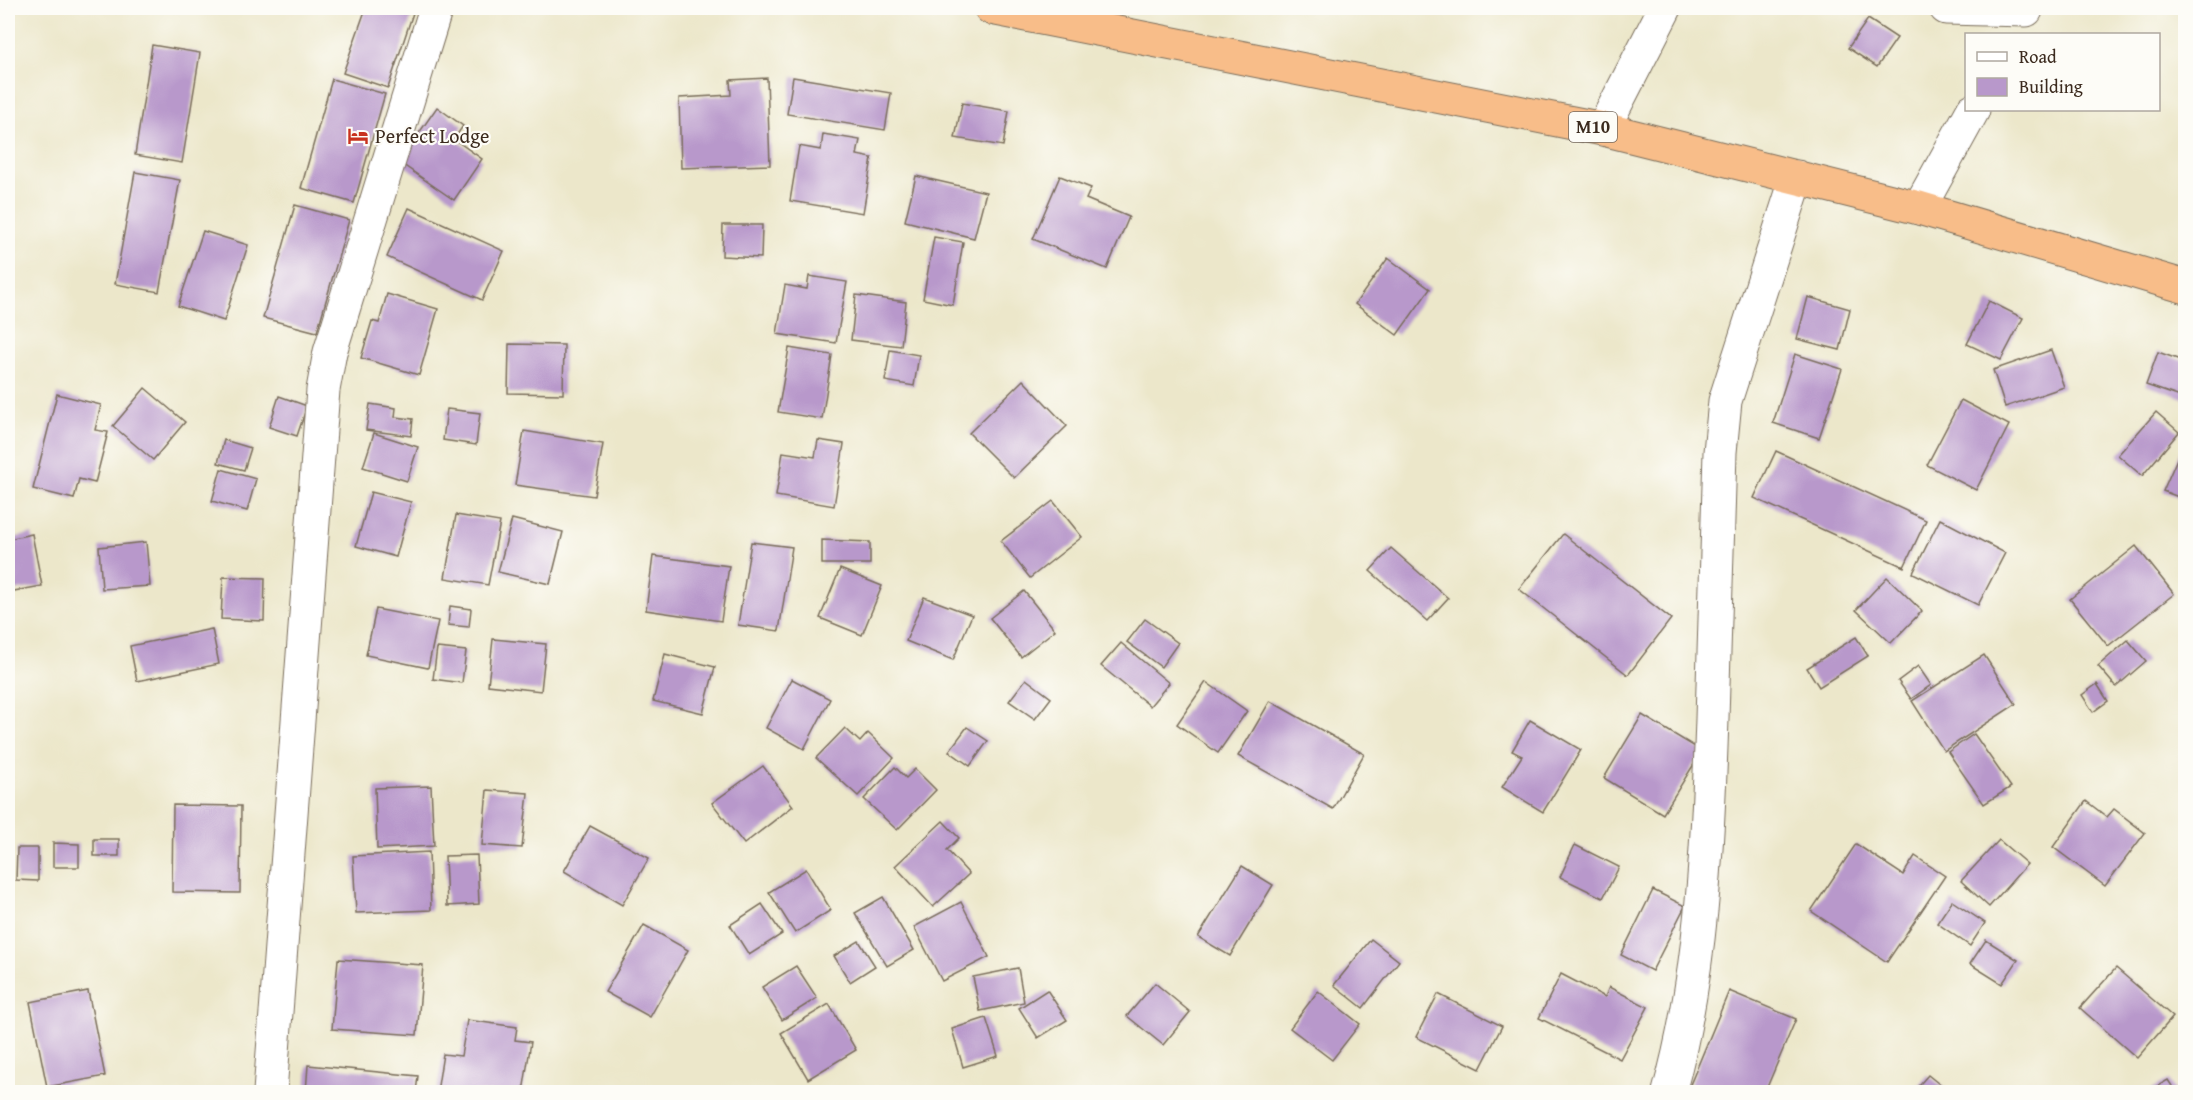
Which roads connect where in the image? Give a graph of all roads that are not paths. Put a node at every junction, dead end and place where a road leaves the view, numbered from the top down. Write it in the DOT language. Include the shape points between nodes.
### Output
graph roads {
  1 [pos="436,8"];
  2 [pos="991,8"];
  3 [pos="1665,8"];
  4 [pos="1947,8"];
  5 [pos="2022,17"];
  6 [pos="1971,111"];
  7 [pos="1603,129"];
  8 [pos="1797,177"];
  9 [pos="1919,208"];
  10 [pos="2186,286"];
  11 [pos="270,1092"];
  12 [pos="1669,1092"];
  1 -- 11 [label="street" via="330,352 323,390"];
  2 -- 7 [label="highway, M10"];
  3 -- 7 [label="street"];
  4 -- 5 [label="street"];
  6 -- 9 [label="street"];
  7 -- 8 [label="highway, M10"];
  8 -- 9 [label="highway, M10"];
  8 -- 12 [label="street" via="1725,401 1720,452 1710,792 1701,911 1679,1057"];
  9 -- 10 [label="highway, M10"];
}
